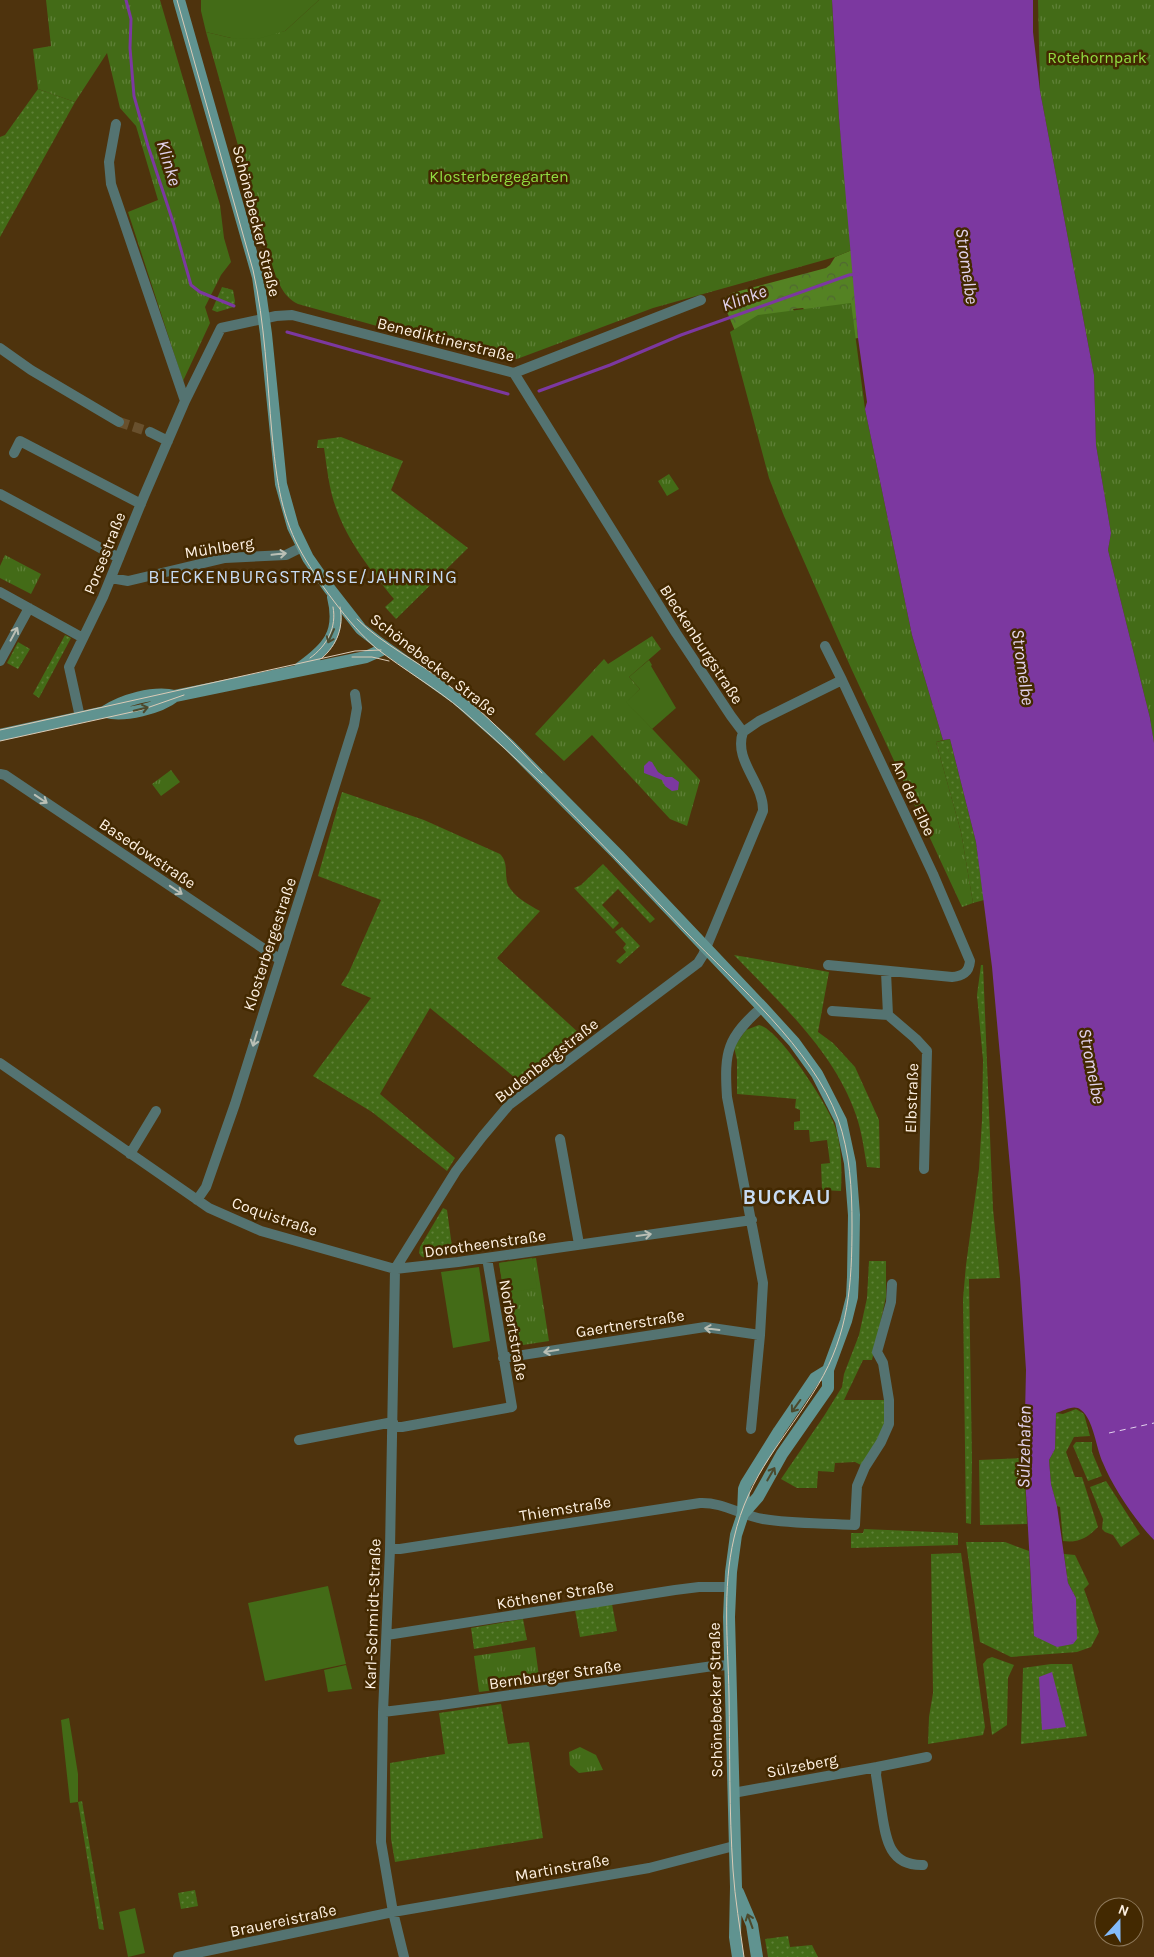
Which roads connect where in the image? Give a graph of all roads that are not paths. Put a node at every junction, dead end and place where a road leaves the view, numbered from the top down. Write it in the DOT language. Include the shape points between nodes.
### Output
graph roads {
  1 [pos="179,0"];
  2 [pos="116,124"];
  3 [pos="701,300"];
  4 [pos="264,318"];
  5 [pos="0,348"];
  6 [pos="514,373"];
  7 [pos="185,401"];
  8 [pos="119,422"];
  9 [pos="150,432"];
  10 [pos="168,441"];
  11 [pos="14,453"];
  12 [pos="0,494"];
  13 [pos="141,504"];
  14 [pos="302,547"];
  15 [pos="118,558"];
  16 [pos="111,578"];
  17 [pos="331,590"];
  18 [pos="0,592"];
  19 [pos="29,608"];
  20 [pos="83,638"];
  21 [pos="824,646"];
  22 [pos="386,648"];
  23 [pos="0,661"];
  24 [pos="298,670"];
  25 [pos="842,680"];
  26 [pos="355,694"];
  27 [pos="80,717"];
  28 [pos="743,732"];
  29 [pos="0,735"];
  30 [pos="0,774"];
  31 [pos="706,948"];
  32 [pos="279,959"];
  33 [pos="828,965"];
  34 [pos="886,972"];
  35 [pos="762,1006"];
  36 [pos="832,1011"];
  37 [pos="888,1015"];
  38 [pos="0,1064"];
  39 [pos="156,1111"];
  40 [pos="560,1139"];
  41 [pos="130,1154"];
  42 [pos="924,1169"];
  43 [pos="196,1200"];
  44 [pos="752,1220"];
  45 [pos="579,1244"];
  46 [pos="487,1258"];
  47 [pos="395,1269"];
  48 [pos="892,1284"];
  49 [pos="760,1335"];
  50 [pos="503,1358"];
  51 [pos="393,1425"];
  52 [pos="751,1429"];
  53 [pos="299,1440"];
  54 [pos="743,1514"];
  55 [pos="390,1549"];
  56 [pos="730,1587"];
  57 [pos="386,1636"];
  58 [pos="731,1666"];
  59 [pos="383,1712"];
  60 [pos="928,1757"];
  61 [pos="877,1767"];
  62 [pos="733,1793"];
  63 [pos="734,1846"];
  64 [pos="923,1865"];
  65 [pos="736,1887"];
  66 [pos="393,1912"];
  67 [pos="178,1957"];
  68 [pos="404,1957"];
  69 [pos="738,1957"];
  70 [pos="757,1957"];
  1 -- 4 [label="main road, Schönebecker Straße" via="253,258"];
  2 -- 7 [label="street" via="109,177"];
  3 -- 6 [label="street, Benediktinerstraße"];
  4 -- 6 [label="street, Benediktinerstraße" via="292,315"];
  4 -- 7 [label="street, Porsestraße" via="219,330"];
  4 -- 14 [label="main road, Schönebecker Straße" via="280,484"];
  5 -- 8 [label="street"];
  6 -- 28 [label="street, Bleckenburgstraße" via="676,633"];
  7 -- 10 [label="street, Porsestraße"];
  9 -- 10 [label="street"];
  10 -- 13 [label="street, Porsestraße"];
  11 -- 13 [label="street" via="20,441"];
  12 -- 15 [label="street"];
  13 -- 15 [label="street, Porsestraße"];
  16 -- 14 [label="street, Mühlberg, one-way" via="128,581 225,558 286,554"];
  14 -- 17 [label="main road, Schönebecker Straße"];
  15 -- 16 [label="street, Porsestraße"];
  16 -- 20 [label="street, Porsestraße"];
  17 -- 22 [label="main road, Schönebecker Straße" via="362,629"];
  17 -- 24 [label="main road, one-way" via="336,612 333,634 322,651"];
  18 -- 19 [label="street"];
  19 -- 20 [label="street"];
  23 -- 19 [label="street, one-way"];
  20 -- 27 [label="street, Porsestraße" via="68,667"];
  21 -- 25 [label="street, An der Elbe"];
  22 -- 24 [label="main road" via="366,656"];
  22 -- 31 [label="main road, Schönebecker Straße" via="456,698 498,735"];
  24 -- 27 [label="main road" via="175,696 160,694"];
  25 -- 28 [label="street"];
  25 -- 34 [label="street, An der Elbe" via="969,955 966,973 952,977"];
  26 -- 32 [label="street, Klosterbergestraße" via="354,725"];
  27 -- 29 [label="main road"];
  28 -- 31 [label="street" via="742,755 760,795 763,811"];
  30 -- 32 [label="street, Basedowstraße, one-way"];
  31 -- 35 [label="main road, Schönebecker Straße"];
  31 -- 47 [label="street, Budenbergstraße" via="696,964 509,1105 456,1171"];
  32 -- 43 [label="street, Klosterbergestraße, one-way" via="235,1104 206,1187"];
  33 -- 34 [label="street"];
  34 -- 37 [label="street"];
  35 -- 44 [label="street" via="732,1039 726,1067 727,1097"];
  35 -- 54 [label="main road, Schönebecker Straße" via="794,1042 824,1084 841,1122 849,1156 854,1215 852,1297 842,1338 828,1370 816,1378 759,1462 744,1490"];
  36 -- 37 [label="street"];
  37 -- 42 [label="street, Elbstraße" via="927,1051"];
  38 -- 41 [label="street, Coquistraße"];
  39 -- 41 [label="street"];
  40 -- 45 [label="street"];
  41 -- 43 [label="street, Coquistraße"];
  43 -- 47 [label="street, Coquistraße" via="261,1231"];
  45 -- 44 [label="street, Dorotheenstraße, one-way"];
  44 -- 49 [label="street" via="763,1283"];
  45 -- 46 [label="street, Dorotheenstraße"];
  46 -- 47 [label="street, Dorotheenstraße"];
  46 -- 50 [label="street, Norbertstraße"];
  47 -- 51 [label="street, Karl-Schmidt-Straße"];
  48 -- 54 [label="street, Thiemstraße" via="891,1302 877,1352 883,1363 888,1424 857,1486 855,1525 767,1520"];
  49 -- 50 [label="street, Gaertnerstraße, one-way" via="705,1327"];
  49 -- 52 [label="street"];
  50 -- 51 [label="street, Norbertstraße" via="512,1407 402,1427"];
  51 -- 53 [label="street"];
  51 -- 55 [label="street, Karl-Schmidt-Straße"];
  54 -- 55 [label="street, Thiemstraße" via="711,1504 686,1504"];
  54 -- 56 [label="main road, Schönebecker Straße" via="734,1548"];
  55 -- 57 [label="street, Karl-Schmidt-Straße"];
  56 -- 57 [label="street, Köthener Straße" via="675,1590"];
  56 -- 58 [label="main road, Schönebecker Straße"];
  57 -- 59 [label="street, Karl-Schmidt-Straße"];
  58 -- 59 [label="street, Bernburger Straße"];
  58 -- 62 [label="main road, Schönebecker Straße"];
  59 -- 66 [label="street, Karl-Schmidt-Straße" via="381,1842"];
  60 -- 61 [label="street, Sülzeberg"];
  61 -- 62 [label="street, Sülzeberg"];
  61 -- 64 [label="street" via="888,1846 901,1861"];
  62 -- 63 [label="main road, Schönebecker Straße"];
  63 -- 65 [label="main road, Schönebecker Straße"];
  63 -- 66 [label="street, Martinstraße" via="649,1868"];
  65 -- 69 [label="main road, Schönebecker Straße" via="734,1937"];
  70 -- 65 [label="main road, Schönebecker Straße, one-way" via="752,1925"];
  66 -- 67 [label="street, Brauereistraße"];
  66 -- 68 [label="street, Karl-Schmidt-Straße"];
}
